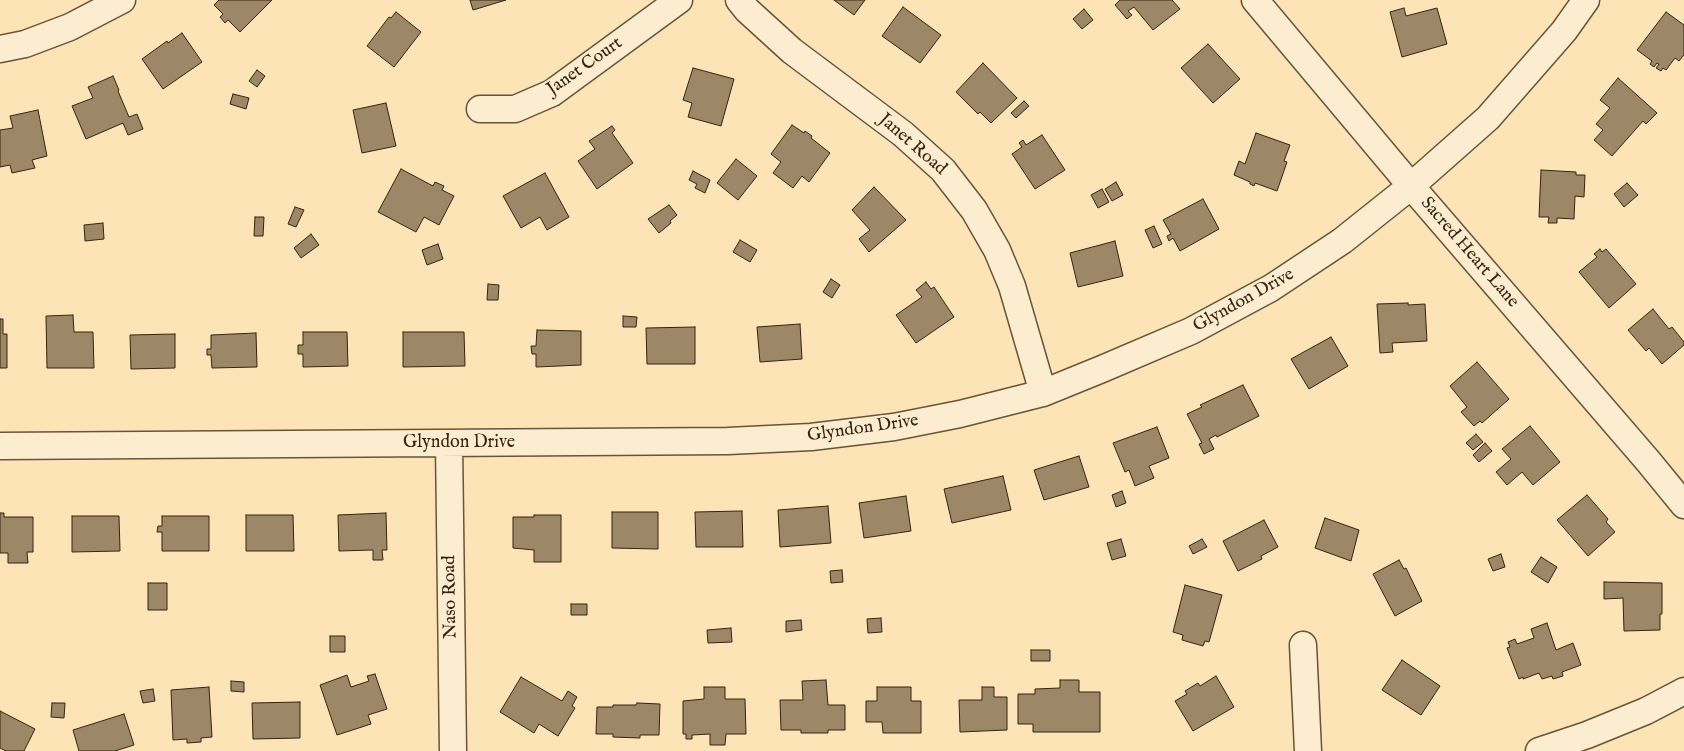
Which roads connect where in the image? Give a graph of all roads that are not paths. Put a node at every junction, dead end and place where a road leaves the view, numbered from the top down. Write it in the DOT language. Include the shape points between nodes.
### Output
graph roads {
  1 [pos="122,0"];
  2 [pos="679,0"];
  3 [pos="738,0"];
  4 [pos="1255,0"];
  5 [pos="1586,0"];
  6 [pos="0,49"];
  7 [pos="480,109"];
  8 [pos="1411,186"];
  9 [pos="1043,393"];
  10 [pos="449,442"];
  11 [pos="0,446"];
  12 [pos="1684,505"];
  13 [pos="1303,645"];
  14 [pos="1684,691"];
  15 [pos="453,751"];
  16 [pos="1308,751"];
  17 [pos="1539,751"];
  1 -- 6 [label="street" via="70,27 25,44"];
  2 -- 7 [label="street, Janet Court" via="552,92 515,109"];
  3 -- 9 [label="street, Janet Road" via="792,51 903,134 948,176 974,210 997,250 1012,286"];
  4 -- 8 [label="street, Sacred Heart Lane"];
  5 -- 8 [label="street, Glyndon Drive" via="1564,31 1488,118"];
  8 -- 9 [label="street, Glyndon Drive" via="1342,241 1271,288 1191,331"];
  8 -- 12 [label="street, Sacred Heart Lane"];
  9 -- 10 [label="street, Glyndon Drive" via="894,427 811,437 728,441"];
  10 -- 11 [label="street, Glyndon Drive"];
  10 -- 15 [label="street, Naso Road"];
  13 -- 16 [label="street"];
  14 -- 17 [label="street" via="1646,711"];
}
